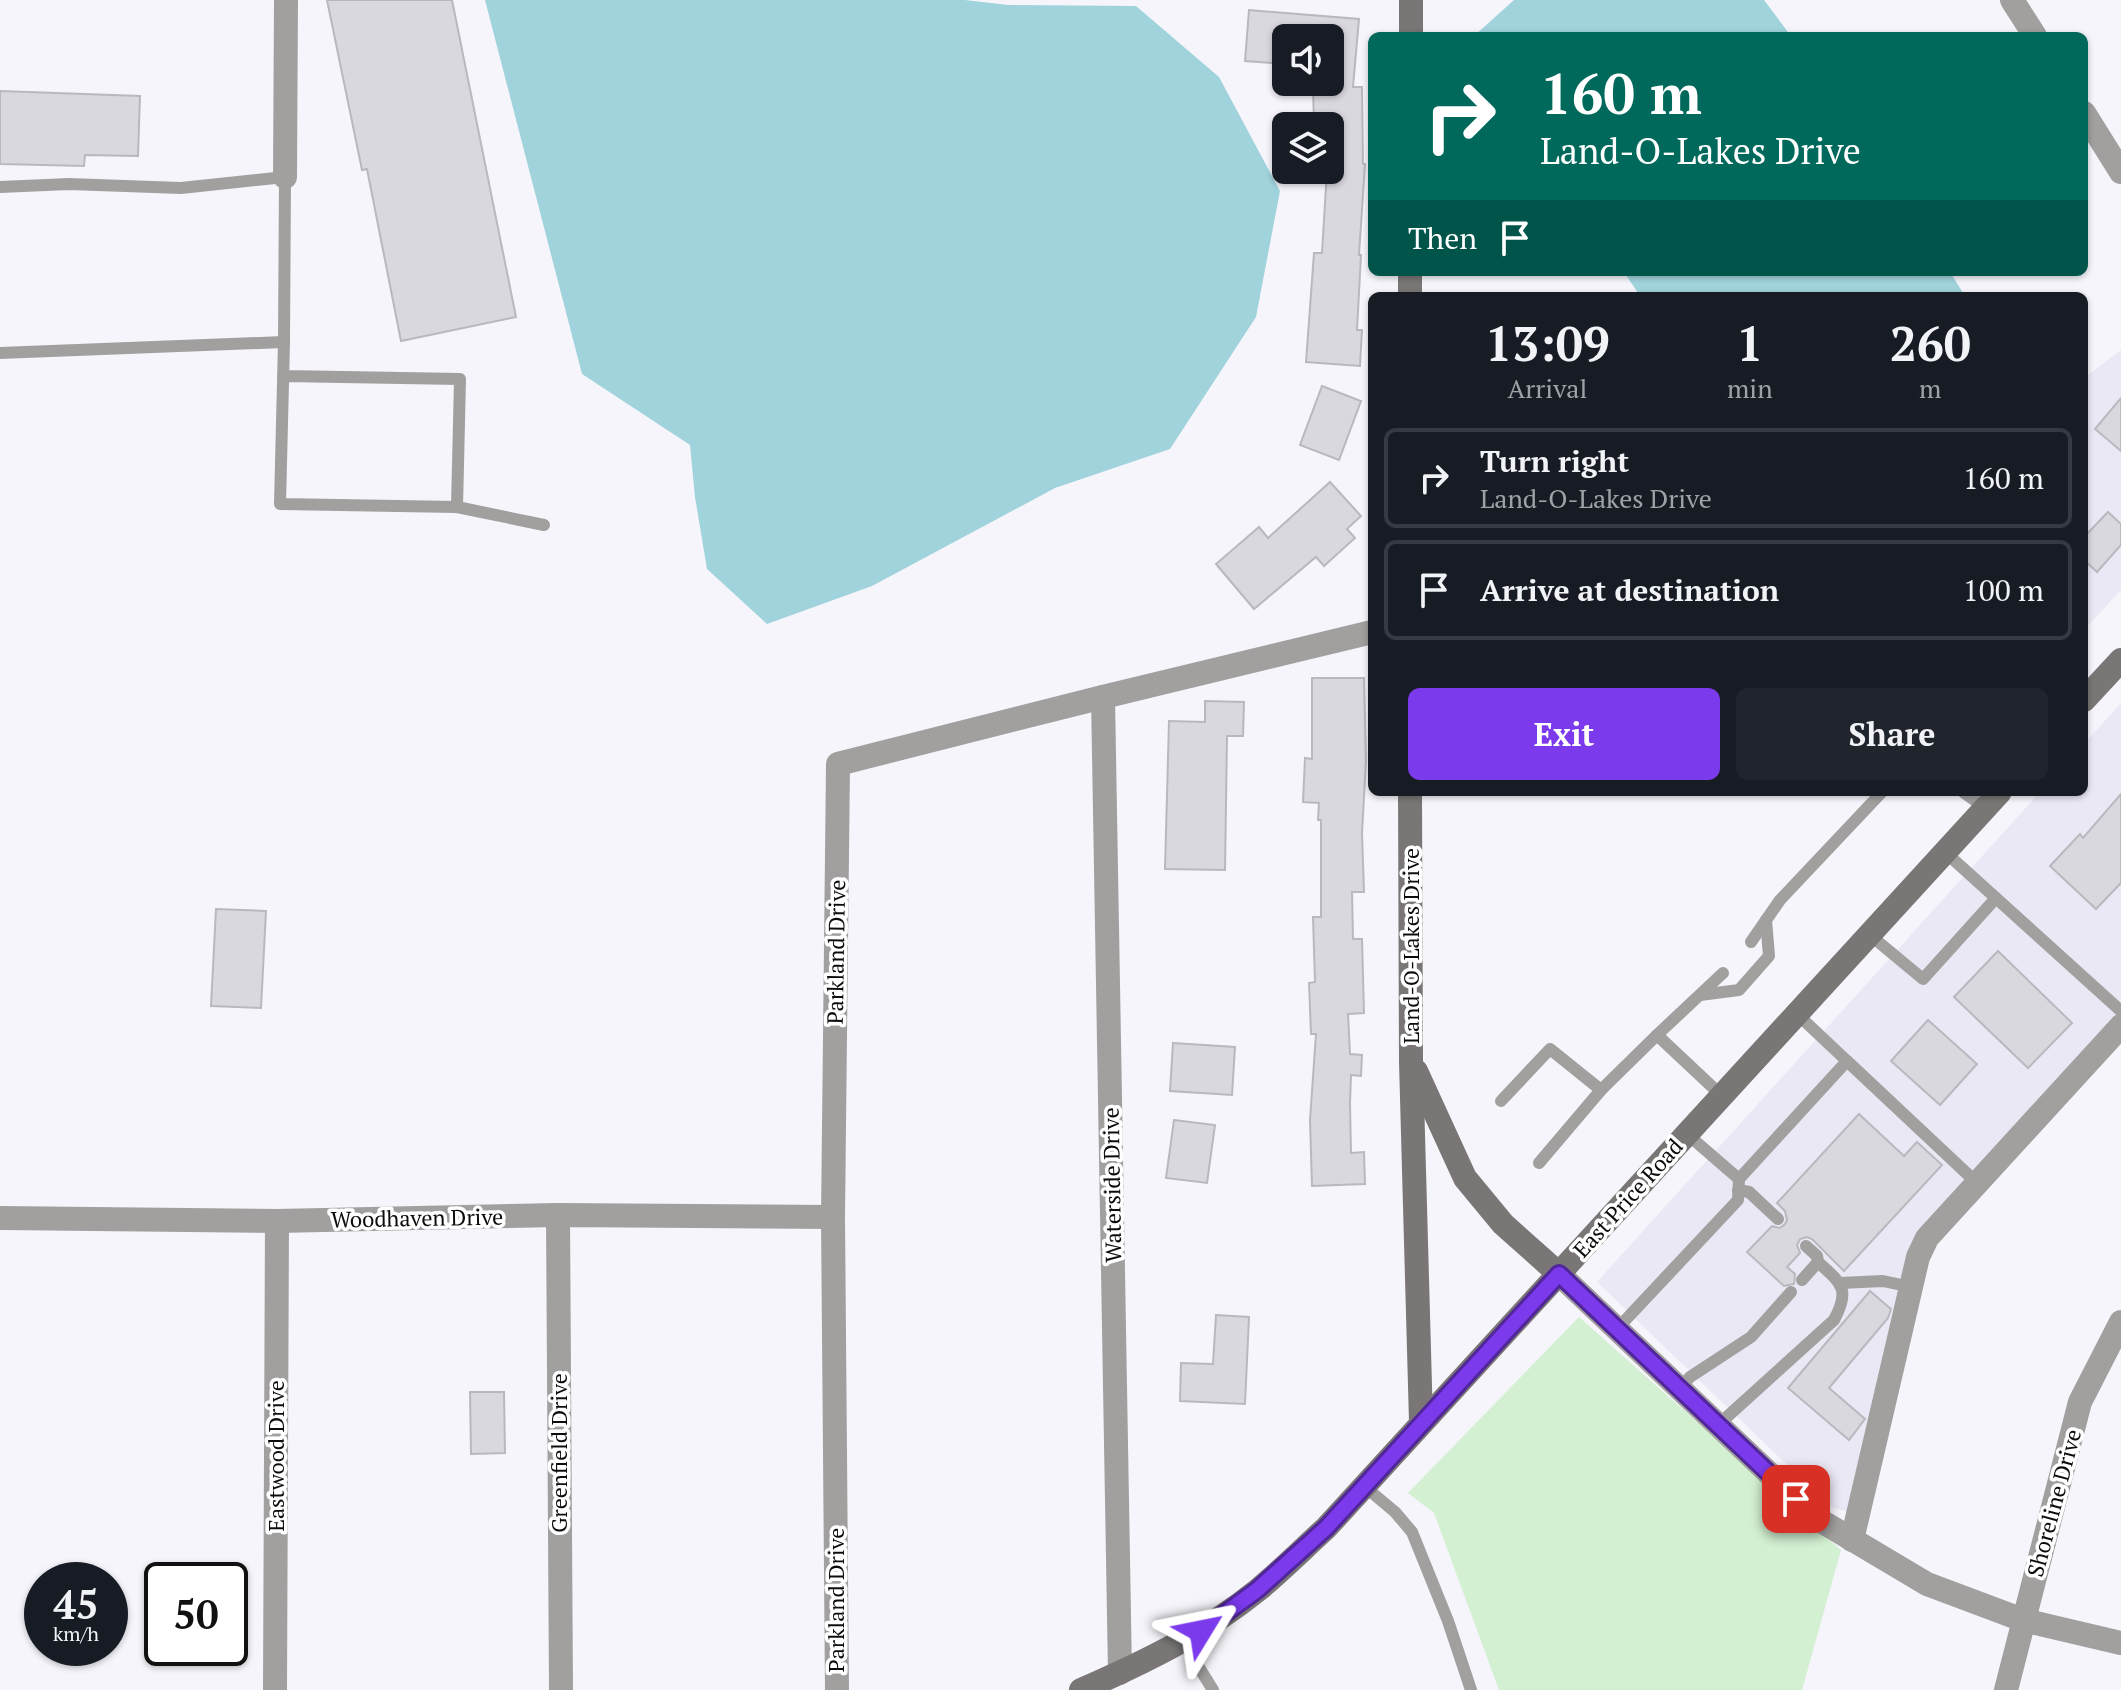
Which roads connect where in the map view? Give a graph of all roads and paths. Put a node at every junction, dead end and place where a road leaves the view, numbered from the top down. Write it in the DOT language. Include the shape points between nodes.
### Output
graph roads {
  1 [pos="286,0"];
  2 [pos="1411,0"];
  3 [pos="2012,0"];
  4 [pos="1411,32"];
  5 [pos="2032,32"];
  6 [pos="2088,119"];
  7 [pos="2120,167"];
  8 [pos="285,177"];
  9 [pos="0,187"];
  10 [pos="284,342"];
  11 [pos="0,353"];
  12 [pos="283,376"];
  13 [pos="457,507"];
  14 [pos="544,525"];
  15 [pos="1368,633"];
  16 [pos="2121,660"];
  17 [pos="2088,696"];
  18 [pos="1103,697"];
  19 [pos="1410,796"];
  20 [pos="1878,796"];
  21 [pos="1993,800"];
  22 [pos="1945,852"];
  23 [pos="1996,898"];
  24 [pos="1766,920"];
  25 [pos="1870,935"];
  26 [pos="1751,942"];
  27 [pos="1723,973"];
  28 [pos="1700,995"];
  29 [pos="2121,1011"];
  30 [pos="1797,1014"];
  31 [pos="2121,1026"];
  32 [pos="1657,1035"];
  33 [pos="1847,1061"];
  34 [pos="1411,1062"];
  35 [pos="1601,1090"];
  36 [pos="1722,1096"];
  37 [pos="1501,1101"];
  38 [pos="1687,1134"];
  39 [pos="1539,1163"];
  40 [pos="1977,1183"];
  41 [pos="1738,1185"];
  42 [pos="558,1215"];
  43 [pos="833,1217"];
  44 [pos="0,1218"];
  45 [pos="1778,1219"];
  46 [pos="277,1221"];
  47 [pos="1806,1246"];
  48 [pos="1818,1262"];
  49 [pos="1559,1274"];
  50 [pos="1802,1280"];
  51 [pos="1840,1283"];
  52 [pos="1911,1287"];
  53 [pos="1791,1292"];
  54 [pos="2121,1322"];
  55 [pos="1617,1329"];
  56 [pos="1680,1388"];
  57 [pos="1421,1422"];
  58 [pos="1718,1425"];
  59 [pos="1364,1486"];
  60 [pos="1852,1540"];
  61 [pos="2023,1620"];
  62 [pos="1182,1640"];
  63 [pos="2121,1643"];
  64 [pos="1120,1673"];
  65 [pos="275,1690"];
  66 [pos="561,1690"];
  67 [pos="837,1690"];
  68 [pos="1081,1690"];
  69 [pos="1213,1690"];
  70 [pos="1471,1690"];
  71 [pos="2006,1690"];
  1 -- 8 [label="street"];
  2 -- 4 [label="main road"];
  3 -- 5 [label="street"];
  6 -- 7 [label="street"];
  8 -- 9 [label="lane" via="181,188"];
  8 -- 10 [label="lane"];
  10 -- 11 [label="lane"];
  10 -- 12 [label="lane"];
  12 -- 13 [label="lane" via="280,504"];
  12 -- 13 [label="lane" via="460,379"];
  13 -- 14 [label="lane"];
  15 -- 18 [label="street, Parkland Drive"];
  16 -- 17 [label="main road"];
  18 -- 43 [label="street, Parkland Drive" via="838,764"];
  18 -- 64 [label="street, Waterside Drive"];
  19 -- 34 [label="main road, Land-O-Lakes Drive"];
  20 -- 24 [label="lane"];
  21 -- 22 [label="main road, East Price Road"];
  22 -- 23 [label="lane"];
  22 -- 25 [label="main road, East Price Road"];
  23 -- 25 [label="lane" via="1923,979"];
  23 -- 29 [label="lane"];
  24 -- 26 [label="lane"];
  24 -- 28 [label="lane" via="1769,956 1739,990"];
  25 -- 30 [label="main road, East Price Road"];
  27 -- 28 [label="lane"];
  28 -- 32 [label="lane"];
  30 -- 33 [label="lane"];
  30 -- 36 [label="main road, East Price Road"];
  31 -- 40 [label="street"];
  32 -- 35 [label="lane"];
  32 -- 36 [label="lane"];
  33 -- 40 [label="lane"];
  33 -- 41 [label="lane"];
  34 -- 49 [label="main road, Land-O-Lakes Drive" via="1465,1178 1503,1224"];
  34 -- 57 [label="main road"];
  35 -- 37 [label="lane" via="1550,1049"];
  35 -- 39 [label="lane"];
  36 -- 38 [label="main road, East Price Road"];
  38 -- 41 [label="lane"];
  38 -- 49 [label="main road, East Price Road"];
  40 -- 52 [label="street" via="1927,1238"];
  41 -- 45 [label="lane"];
  41 -- 55 [label="lane" via="1738,1200"];
  42 -- 43 [label="street, Woodhaven Drive"];
  42 -- 46 [label="street, Woodhaven Drive"];
  42 -- 66 [label="street, Greenfield Drive"];
  43 -- 67 [label="street, Parkland Drive"];
  44 -- 46 [label="street, Woodhaven Drive"];
  46 -- 65 [label="street, Eastwood Drive"];
  47 -- 48 [label="lane"];
  48 -- 50 [label="lane"];
  48 -- 51 [label="lane"];
  49 -- 55 [label="street, Land-O-Lakes Drive"];
  49 -- 57 [label="main road, East Price Road"];
  51 -- 52 [label="lane" via="1883,1281"];
  51 -- 58 [label="lane" via="1844,1294 1834,1320"];
  52 -- 60 [label="street"];
  53 -- 56 [label="lane" via="1751,1337"];
  54 -- 61 [label="street, Shoreline Drive" via="2080,1402"];
  55 -- 56 [label="street, Land-O-Lakes Drive"];
  56 -- 58 [label="street, Land-O-Lakes Drive"];
  57 -- 59 [label="main road, East Price Road"];
  58 -- 60 [label="street, Land-O-Lakes Drive" via="1816,1518"];
  59 -- 62 [label="main road, East Price Road" via="1257,1590"];
  59 -- 70 [label="lane" via="1412,1532"];
  60 -- 61 [label="street, Land-O-Lakes Drive" via="1927,1584"];
  61 -- 63 [label="street, Land-O-Lakes Drive"];
  61 -- 71 [label="street, Shoreline Drive"];
  62 -- 64 [label="main road, East Price Road"];
  62 -- 69 [label="lane"];
  64 -- 68 [label="main road, East Price Road"];
}
